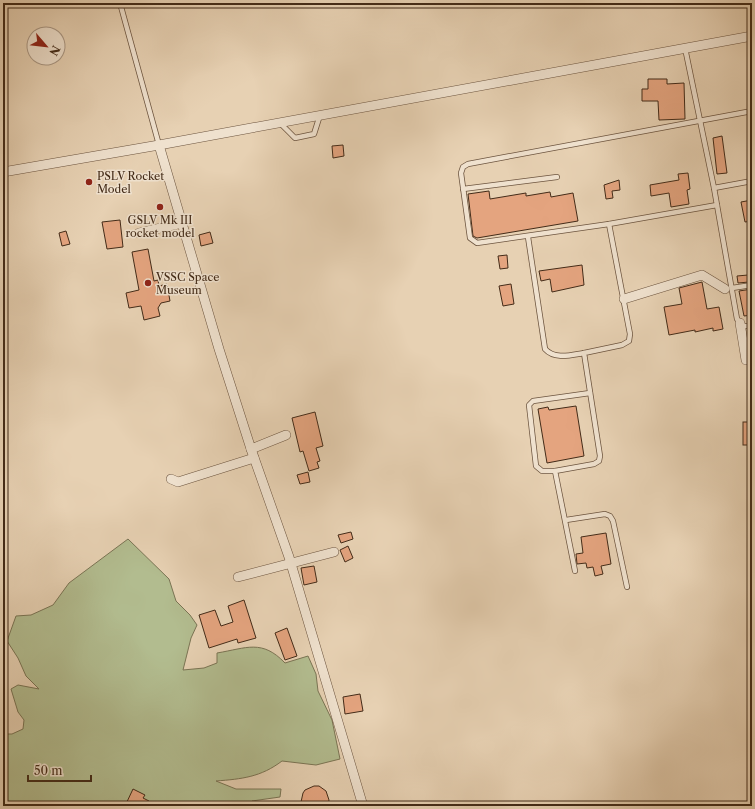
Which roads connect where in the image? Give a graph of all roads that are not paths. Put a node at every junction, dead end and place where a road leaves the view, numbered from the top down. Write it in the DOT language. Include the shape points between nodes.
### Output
graph roads {
  1 [pos="120,3"];
  2 [pos="752,36"];
  3 [pos="685,48"];
  4 [pos="752,111"];
  5 [pos="320,115"];
  6 [pos="699,120"];
  7 [pos="280,123"];
  8 [pos="160,145"];
  9 [pos="3,172"];
  10 [pos="557,177"];
  11 [pos="752,181"];
  12 [pos="714,188"];
  13 [pos="463,189"];
  14 [pos="717,205"];
  15 [pos="182,224"];
  16 [pos="609,224"];
  17 [pos="139,233"];
  18 [pos="528,237"];
  19 [pos="752,285"];
  20 [pos="728,289"];
  21 [pos="624,299"];
  22 [pos="740,323"];
  23 [pos="752,326"];
  24 [pos="584,353"];
  25 [pos="746,360"];
  26 [pos="590,393"];
  27 [pos="286,435"];
  28 [pos="251,449"];
  29 [pos="254,458"];
  30 [pos="555,470"];
  31 [pos="171,479"];
  32 [pos="566,520"];
  33 [pos="334,552"];
  34 [pos="292,564"];
  35 [pos="575,571"];
  36 [pos="238,577"];
  37 [pos="627,587"];
  38 [pos="363,806"];
  1 -- 8 [label="lane"];
  2 -- 3 [label="street"];
  3 -- 5 [label="street"];
  3 -- 6 [label="lane"];
  4 -- 6 [label="lane"];
  5 -- 7 [label="street"];
  5 -- 7 [label="lane" via="314,134 295,138"];
  6 -- 12 [label="lane"];
  6 -- 13 [label="lane" via="468,164 463,166 461,172"];
  7 -- 8 [label="street"];
  8 -- 9 [label="street"];
  8 -- 15 [label="street"];
  10 -- 13 [label="lane"];
  11 -- 12 [label="lane"];
  12 -- 14 [label="lane"];
  13 -- 18 [label="lane" via="470,238 473,241 477,243"];
  14 -- 16 [label="lane"];
  14 -- 20 [label="lane"];
  15 -- 17 [label="street"];
  15 -- 28 [label="street"];
  16 -- 18 [label="lane"];
  16 -- 21 [label="lane"];
  18 -- 24 [label="lane" via="545,350 557,356"];
  19 -- 20 [label="lane"];
  20 -- 21 [label="street" via="702,275"];
  20 -- 22 [label="lane"];
  21 -- 24 [label="lane" via="629,341"];
  22 -- 23 [label="lane" via="743,326"];
  22 -- 25 [label="street"];
  24 -- 26 [label="lane"];
  26 -- 30 [label="lane" via="600,459 594,464"];
  26 -- 30 [label="lane" via="533,401 529,405 536,466 542,471"];
  27 -- 28 [label="street"];
  28 -- 29 [label="street"];
  29 -- 31 [label="street" via="178,482"];
  29 -- 34 [label="street"];
  30 -- 32 [label="lane"];
  32 -- 35 [label="lane"];
  32 -- 37 [label="lane" via="605,514 612,518"];
  33 -- 34 [label="street"];
  34 -- 36 [label="street"];
  34 -- 38 [label="street"];
}
